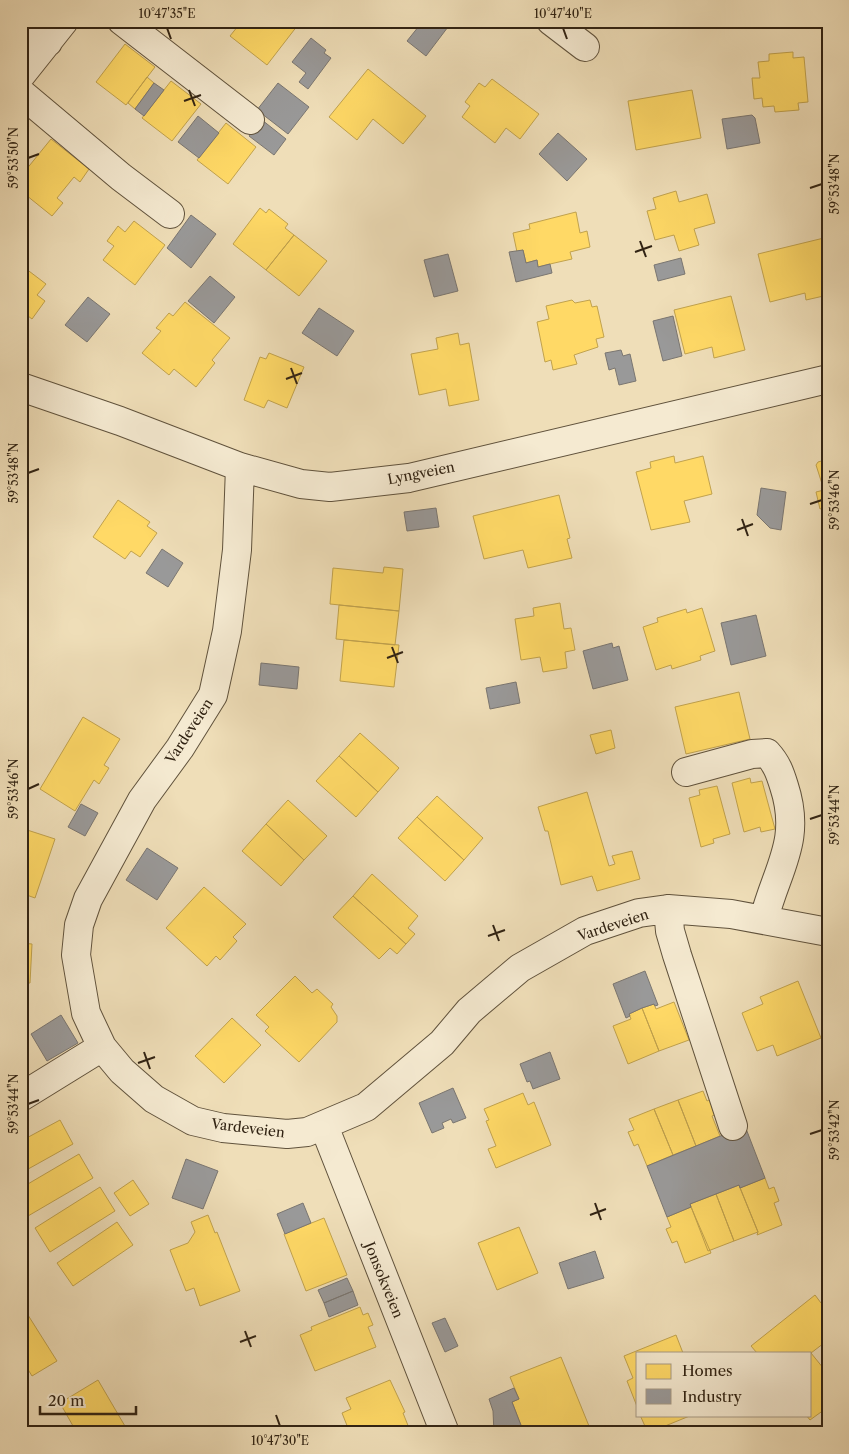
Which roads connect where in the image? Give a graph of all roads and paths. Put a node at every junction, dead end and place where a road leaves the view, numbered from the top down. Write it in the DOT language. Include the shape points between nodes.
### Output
graph roads {
  1 [pos="24,21"];
  2 [pos="122,21"];
  3 [pos="551,21"];
  4 [pos="56,31"];
  5 [pos="585,47"];
  6 [pos="21,75"];
  7 [pos="21,92"];
  8 [pos="250,120"];
  9 [pos="170,214"];
  10 [pos="828,379"];
  11 [pos="21,387"];
  12 [pos="240,467"];
  13 [pos="686,772"];
  14 [pos="668,909"];
  15 [pos="764,919"];
  16 [pos="828,932"];
  17 [pos="102,1047"];
  18 [pos="21,1097"];
  19 [pos="324,1126"];
  20 [pos="733,1126"];
  21 [pos="445,1433"];
  1 -- 4 [label="street"];
  2 -- 8 [label="street"];
  3 -- 5 [label="street"];
  4 -- 6 [label="street"];
  7 -- 9 [label="street"];
  10 -- 12 [label="street, Lyngveien" via="409,478 330,487 301,484"];
  11 -- 12 [label="street, Lyngveien"];
  12 -- 17 [label="street, Vardeveien" via="235,568 227,631 213,695 142,800 88,899 79,925 76,955 86,1013"];
  13 -- 15 [label="street" via="752,754 767,753 777,763 791,808 790,844"];
  14 -- 15 [label="street, Vardeveien"];
  14 -- 19 [label="street, Vardeveien" via="639,913 585,932 520,968 469,1011 442,1043 366,1107"];
  14 -- 20 [label="street" via="670,931"];
  15 -- 16 [label="street, Vardeveien"];
  17 -- 18 [label="street"];
  17 -- 19 [label="street, Vardeveien" via="122,1071 154,1099 193,1121 223,1128 287,1134"];
  19 -- 21 [label="street, Jonsokveien"];
}
